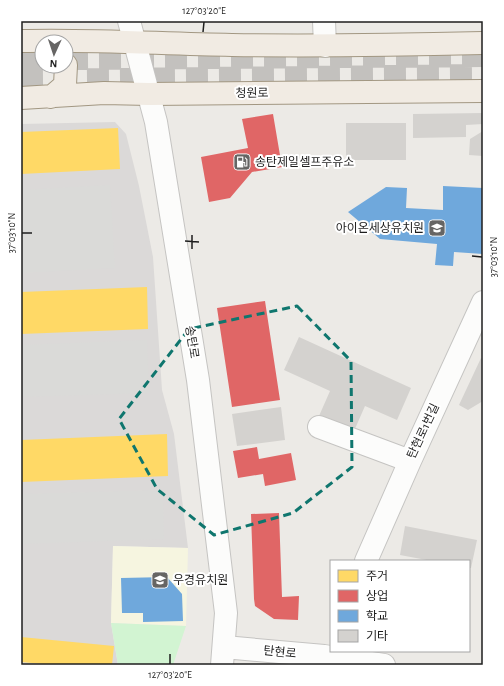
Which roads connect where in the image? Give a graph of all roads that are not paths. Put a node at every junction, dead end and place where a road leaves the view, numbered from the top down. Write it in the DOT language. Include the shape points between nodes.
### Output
graph roads {
  1 [pos="324,21"];
  2 [pos="132,31"];
  3 [pos="74,38"];
  4 [pos="21,41"];
  5 [pos="34,41"];
  6 [pos="483,43"];
  7 [pos="325,46"];
  8 [pos="66,74"];
  9 [pos="483,91"];
  10 [pos="149,94"];
  11 [pos="52,97"];
  12 [pos="21,98"];
  13 [pos="482,306"];
  14 [pos="319,427"];
  15 [pos="410,461"];
  16 [pos="366,560"];
  17 [pos="327,648"];
  18 [pos="340,652"];
  19 [pos="223,656"];
  20 [pos="213,665"];
  21 [pos="384,665"];
  1 -- 7 [label="street"];
  2 -- 3 [label="main road"];
  2 -- 7 [label="main road" via="218,45"];
  2 -- 10 [label="street, 송탄로"];
  4 -- 5 [label="main road"];
  6 -- 7 [label="main road"];
  8 -- 11 [label="main road" via="66,85"];
  9 -- 10 [label="main road, 청원로"];
  10 -- 11 [label="main road, 청원로" via="104,93"];
  10 -- 19 [label="street, 송탄로" via="156,122 198,380 226,613"];
  11 -- 12 [label="main road, 청원로"];
  13 -- 15 [label="street, 탄현로1번길"];
  14 -- 15 [label="street"];
  15 -- 16 [label="street, 탄현로1번길"];
  17 -- 19 [label="street, 탄현로"];
  18 -- 21 [label="street, 탄현로"];
  19 -- 20 [label="street, 송탄로"];
}
